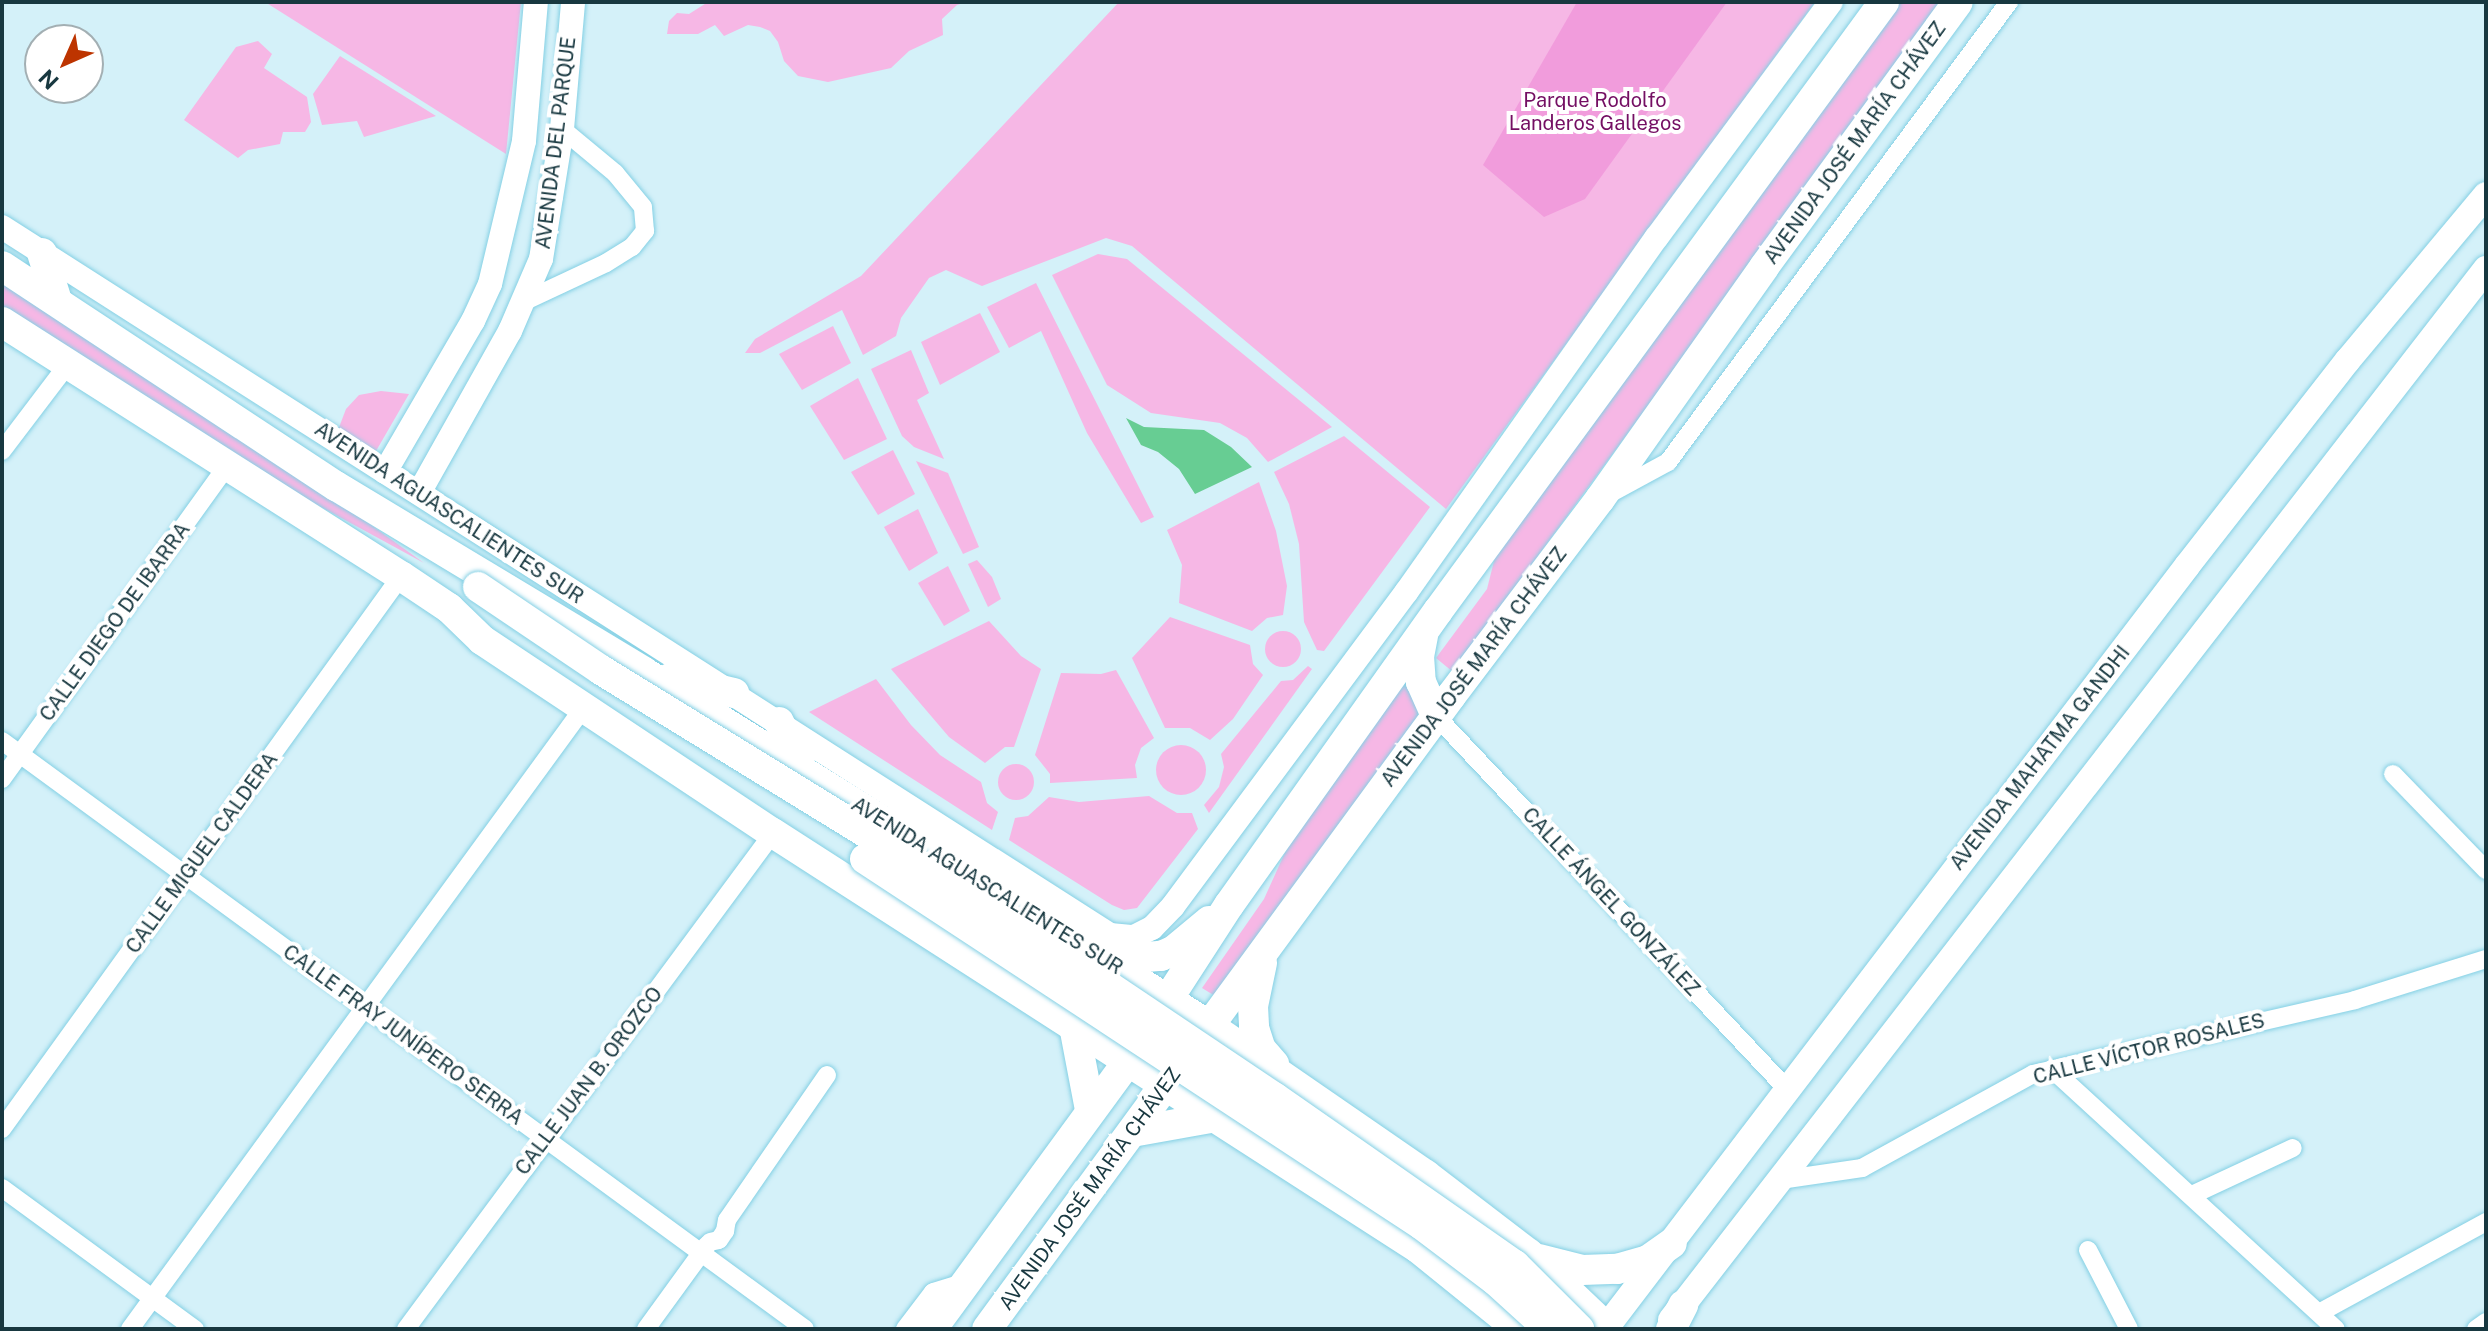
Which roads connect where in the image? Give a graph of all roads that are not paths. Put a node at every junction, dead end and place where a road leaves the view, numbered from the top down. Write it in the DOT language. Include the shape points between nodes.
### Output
graph roads {
  1 [pos="536,2"];
  2 [pos="573,2"];
  3 [pos="1831,2"];
  4 [pos="1884,2"];
  5 [pos="1958,2"];
  6 [pos="2009,2"];
  7 [pos="562,129"];
  8 [pos="2486,195"];
  9 [pos="2,227"];
  10 [pos="42,253"];
  11 [pos="2,266"];
  12 [pos="2486,269"];
  13 [pos="57,301"];
  14 [pos="525,301"];
  15 [pos="2,322"];
  16 [pos="68,364"];
  17 [pos="2,451"];
  18 [pos="228,465"];
  19 [pos="385,472"];
  20 [pos="336,486"];
  21 [pos="419,493"];
  22 [pos="1600,499"];
  23 [pos="1454,523"];
  24 [pos="1488,543"];
  25 [pos="401,576"];
  26 [pos="1407,591"];
  27 [pos="449,608"];
  28 [pos="1432,621"];
  29 [pos="644,672"];
  30 [pos="734,693"];
  31 [pos="584,707"];
  32 [pos="1436,716"];
  33 [pos="779,722"];
  34 [pos="2,741"];
  35 [pos="20,754"];
  36 [pos="803,771"];
  37 [pos="2393,774"];
  38 [pos="2,779"];
  39 [pos="773,833"];
  40 [pos="2486,870"];
  41 [pos="185,876"];
  42 [pos="985,884"];
  43 [pos="1229,905"];
  44 [pos="915,925"];
  45 [pos="1093,938"];
  46 [pos="1265,951"];
  47 [pos="2486,959"];
  48 [pos="1169,999"];
  49 [pos="365,1007"];
  50 [pos="1074,1026"];
  51 [pos="1210,1026"];
  52 [pos="1128,1061"];
  53 [pos="2052,1069"];
  54 [pos="827,1075"];
  55 [pos="1285,1078"];
  56 [pos="1166,1085"];
  57 [pos="1786,1088"];
  58 [pos="1090,1110"];
  59 [pos="1215,1117"];
  60 [pos="2,1129"];
  61 [pos="1132,1132"];
  62 [pos="546,1140"];
  63 [pos="2293,1148"];
  64 [pos="1780,1180"];
  65 [pos="2,1188"];
  66 [pos="2192,1195"];
  67 [pos="2486,1222"];
  68 [pos="1495,1228"];
  69 [pos="1672,1243"];
  70 [pos="705,1248"];
  71 [pos="2088,1250"];
  72 [pos="1529,1254"];
  73 [pos="1455,1275"];
  74 [pos="965,1282"];
  75 [pos="153,1298"];
  76 [pos="2319,1313"];
  77 [pos="1677,1317"];
  78 [pos="2486,1322"];
  79 [pos="1514,1327"];
  80 [pos="130,1329"];
  81 [pos="195,1329"];
  82 [pos="406,1329"];
  83 [pos="646,1329"];
  84 [pos="805,1329"];
  85 [pos="905,1329"];
  86 [pos="932,1329"];
  87 [pos="987,1329"];
  88 [pos="1549,1329"];
  89 [pos="1599,1329"];
  90 [pos="1664,1329"];
  91 [pos="2129,1329"];
  92 [pos="2336,1329"];
  93 [pos="2476,1329"];
  1 -- 19 [label="street, AVENIDA DEL PARQUE" via="524,141 490,284"];
  2 -- 7 [label="street, AVENIDA DEL PARQUE"];
  3 -- 23 [label="street"];
  4 -- 24 [label="main road"];
  5 -- 22 [label="main road, AVENIDA JOSÉ MARÍA CHÁVEZ"];
  6 -- 22 [label="street" via="1668,462"];
  7 -- 14 [label="street, AVENIDA DEL PARQUE" via="541,259"];
  7 -- 14 [label="street" via="615,173 643,207 645,231 632,247 606,263"];
  8 -- 57 [label="main road, AVENIDA MAHATMA GANDHI" via="2329,384"];
  9 -- 10 [label="street, AVENIDA AGUASCALIENTES SUR"];
  10 -- 13 [label="main road"];
  10 -- 19 [label="street, AVENIDA AGUASCALIENTES SUR"];
  11 -- 13 [label="main road, AVENIDA AGUASCALIENTES SUR"];
  12 -- 64 [label="main road"];
  13 -- 20 [label="main road, AVENIDA AGUASCALIENTES SUR"];
  14 -- 21 [label="street, AVENIDA DEL PARQUE"];
  15 -- 16 [label="main road, AVENIDA AGUASCALIENTES SUR"];
  16 -- 17 [label="street"];
  16 -- 18 [label="main road, AVENIDA AGUASCALIENTES SUR"];
  18 -- 25 [label="main road, AVENIDA AGUASCALIENTES SUR"];
  18 -- 35 [label="street, CALLE DIEGO DE IBARRA"];
  19 -- 21 [label="street, AVENIDA AGUASCALIENTES SUR"];
  20 -- 29 [label="main road, AVENIDA AGUASCALIENTES SUR"];
  20 -- 89 [label="main road, AVENIDA AGUASCALIENTES SUR, bridge" via="601,670 1034,936 1482,1240"];
  21 -- 30 [label="street, AVENIDA AGUASCALIENTES SUR"];
  22 -- 32 [label="main road, AVENIDA JOSÉ MARÍA CHÁVEZ"];
  23 -- 24 [label="street"];
  23 -- 26 [label="street"];
  24 -- 28 [label="main road"];
  25 -- 27 [label="main road, AVENIDA AGUASCALIENTES SUR"];
  25 -- 41 [label="street, CALLE MIGUEL CALDERA"];
  26 -- 28 [label="street"];
  26 -- 45 [label="street" via="1162,919 1134,937"];
  27 -- 31 [label="main road, AVENIDA AGUASCALIENTES SUR" via="482,640"];
  27 -- 88 [label="main road, AVENIDA AGUASCALIENTES SUR, bridge" via="491,624 1280,1128 1462,1253"];
  28 -- 32 [label="main road" via="1419,669"];
  28 -- 43 [label="main road"];
  29 -- 30 [label="main road"];
  29 -- 36 [label="main road, AVENIDA AGUASCALIENTES SUR"];
  30 -- 33 [label="street, AVENIDA AGUASCALIENTES SUR"];
  31 -- 39 [label="main road, AVENIDA AGUASCALIENTES SUR"];
  31 -- 49 [label="street"];
  32 -- 46 [label="main road, AVENIDA JOSÉ MARÍA CHÁVEZ"];
  32 -- 57 [label="street, CALLE ÁNGEL GONZÁLEZ"];
  33 -- 36 [label="main road"];
  33 -- 45 [label="street, AVENIDA AGUASCALIENTES SUR"];
  34 -- 35 [label="street, CALLE FRAY JUNÍPERO SERRA"];
  35 -- 38 [label="street, CALLE DIEGO DE IBARRA"];
  35 -- 41 [label="street, CALLE FRAY JUNÍPERO SERRA"];
  36 -- 42 [label="main road, AVENIDA AGUASCALIENTES SUR"];
  37 -- 40 [label="street"];
  39 -- 44 [label="main road, AVENIDA AGUASCALIENTES SUR"];
  39 -- 62 [label="street, CALLE JUAN B. OROZCO"];
  41 -- 49 [label="street, CALLE FRAY JUNÍPERO SERRA"];
  41 -- 60 [label="street, CALLE MIGUEL CALDERA"];
  42 -- 44 [label="main road" via="987,903 972,929 944,932"];
  42 -- 45 [label="main road, AVENIDA AGUASCALIENTES SUR"];
  43 -- 45 [label="main road" via="1161,956 1124,959"];
  43 -- 48 [label="main road"];
  44 -- 50 [label="main road, AVENIDA AGUASCALIENTES SUR"];
  45 -- 48 [label="main road, AVENIDA AGUASCALIENTES SUR"];
  46 -- 51 [label="main road, AVENIDA JOSÉ MARÍA CHÁVEZ"];
  46 -- 55 [label="main road" via="1253,1006 1254,1028 1261,1049"];
  47 -- 53 [label="street, CALLE VÍCTOR ROSALES" via="2355,1000"];
  48 -- 51 [label="main road, AVENIDA AGUASCALIENTES SUR"];
  48 -- 52 [label="main road"];
  49 -- 62 [label="street, CALLE FRAY JUNÍPERO SERRA"];
  49 -- 75 [label="street"];
  50 -- 52 [label="main road, AVENIDA AGUASCALIENTES SUR"];
  50 -- 58 [label="main road"];
  51 -- 55 [label="main road, AVENIDA AGUASCALIENTES SUR"];
  51 -- 56 [label="main road, AVENIDA JOSÉ MARÍA CHÁVEZ"];
  52 -- 56 [label="main road, AVENIDA AGUASCALIENTES SUR"];
  52 -- 58 [label="main road"];
  53 -- 64 [label="street, CALLE VÍCTOR ROSALES" via="2033,1074 1862,1168"];
  53 -- 66 [label="street"];
  54 -- 70 [label="street" via="727,1220 719,1240"];
  55 -- 68 [label="main road, AVENIDA AGUASCALIENTES SUR"];
  56 -- 59 [label="main road, AVENIDA AGUASCALIENTES SUR"];
  56 -- 61 [label="main road, AVENIDA JOSÉ MARÍA CHÁVEZ"];
  57 -- 69 [label="main road, AVENIDA MAHATMA GANDHI"];
  58 -- 74 [label="main road"];
  59 -- 61 [label="main road"];
  59 -- 73 [label="main road, AVENIDA AGUASCALIENTES SUR"];
  61 -- 87 [label="main road, AVENIDA JOSÉ MARÍA CHÁVEZ"];
  62 -- 70 [label="street, CALLE FRAY JUNÍPERO SERRA"];
  62 -- 82 [label="street, CALLE JUAN B. OROZCO"];
  63 -- 66 [label="street"];
  64 -- 77 [label="main road"];
  65 -- 75 [label="street"];
  66 -- 76 [label="street"];
  67 -- 76 [label="street"];
  68 -- 72 [label="main road, AVENIDA AGUASCALIENTES SUR"];
  68 -- 73 [label="main road" via="1502,1244 1496,1267 1476,1279"];
  69 -- 72 [label="main road" via="1648,1260 1601,1270 1564,1267"];
  69 -- 89 [label="main road, AVENIDA MAHATMA GANDHI"];
  70 -- 83 [label="street"];
  70 -- 84 [label="street, CALLE FRAY JUNÍPERO SERRA"];
  71 -- 91 [label="street"];
  72 -- 89 [label="main road, AVENIDA AGUASCALIENTES SUR"];
  73 -- 79 [label="main road, AVENIDA AGUASCALIENTES SUR"];
  74 -- 85 [label="street" via="933,1292"];
  74 -- 86 [label="main road"];
  75 -- 80 [label="street"];
  75 -- 81 [label="street"];
  76 -- 92 [label="street"];
  77 -- 90 [label="main road"];
  78 -- 93 [label="street"];
}
